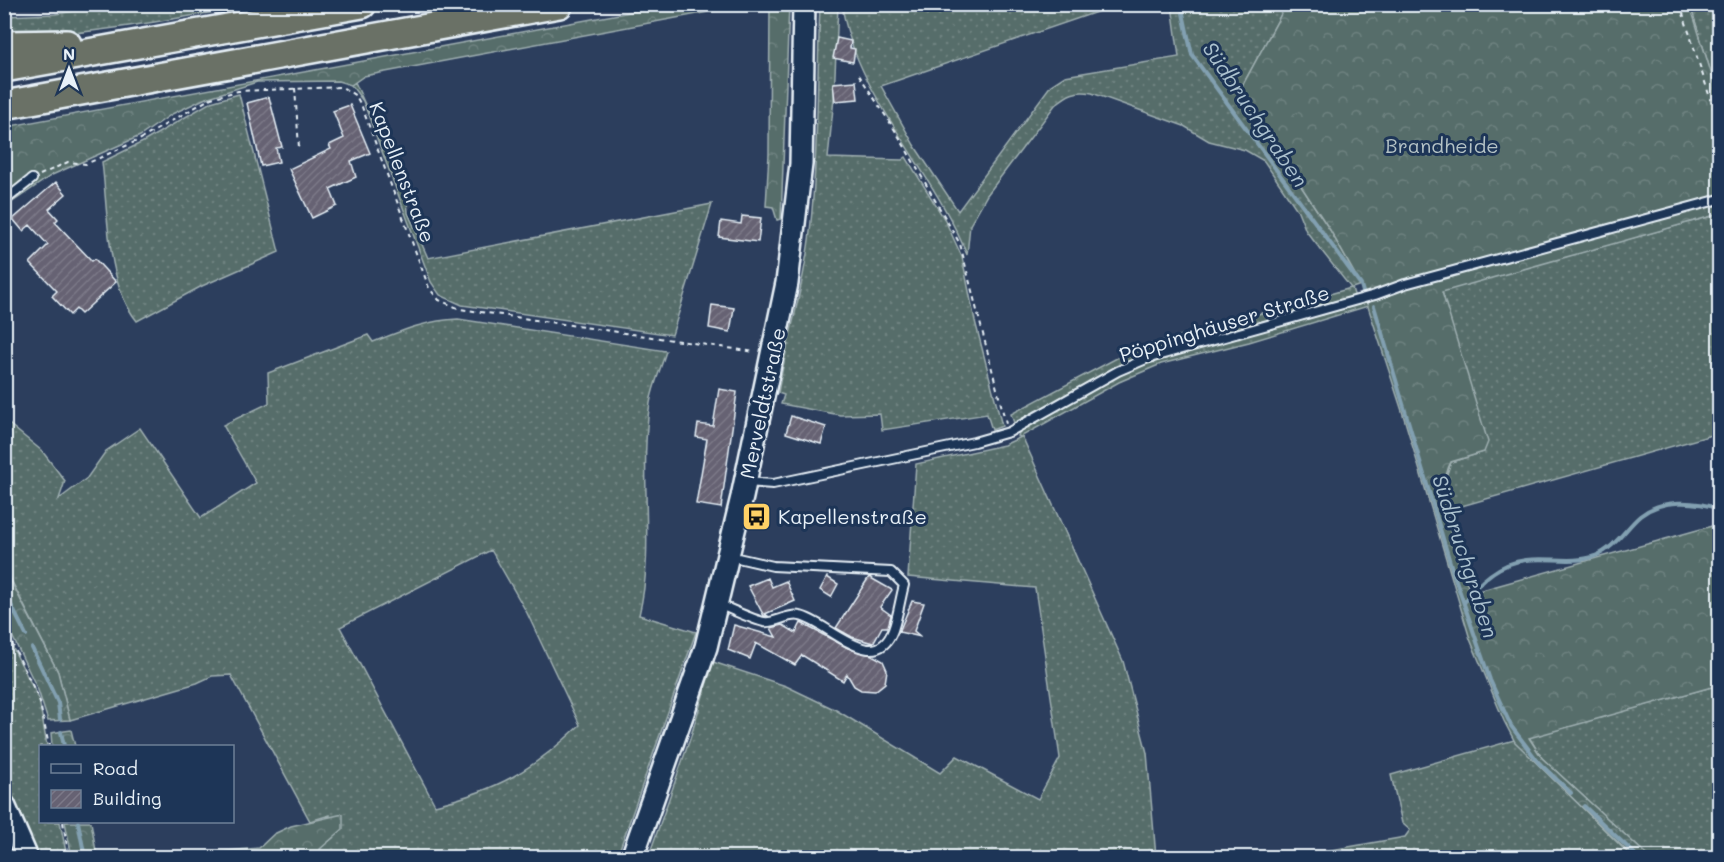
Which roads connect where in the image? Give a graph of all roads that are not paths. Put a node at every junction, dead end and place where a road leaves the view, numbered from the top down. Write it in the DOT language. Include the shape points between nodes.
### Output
graph roads {
  1 [pos="362,4"];
  2 [pos="559,4"];
  3 [pos="804,4"];
  4 [pos="4,45"];
  5 [pos="125,46"];
  6 [pos="4,68"];
  7 [pos="4,105"];
  8 [pos="32,179"];
  9 [pos="1719,199"];
  10 [pos="4,201"];
  11 [pos="745,481"];
  12 [pos="728,556"];
  13 [pos="717,603"];
  14 [pos="4,805"];
  15 [pos="27,858"];
  16 [pos="632,858"];
  1 -- 5 [label="highway"];
  2 -- 7 [label="highway"];
  3 -- 11 [label="street, Merveldtstraße" via="801,164 795,231"];
  4 -- 5 [label="highway"];
  5 -- 6 [label="highway"];
  8 -- 10 [label="lane"];
  9 -- 11 [label="lane, Pöppinghäuser Straße" via="1146,359 1009,432 773,484"];
  11 -- 12 [label="street, Merveldtstraße"];
  12 -- 13 [label="street, Merveldtstraße"];
  12 -- 13 [label="lane" via="773,566 891,572 904,585 892,631 885,643 872,649 859,649 814,620 797,615 764,622"];
  13 -- 16 [label="street, Merveldtstraße" via="706,647"];
  14 -- 15 [label="street"];
}
